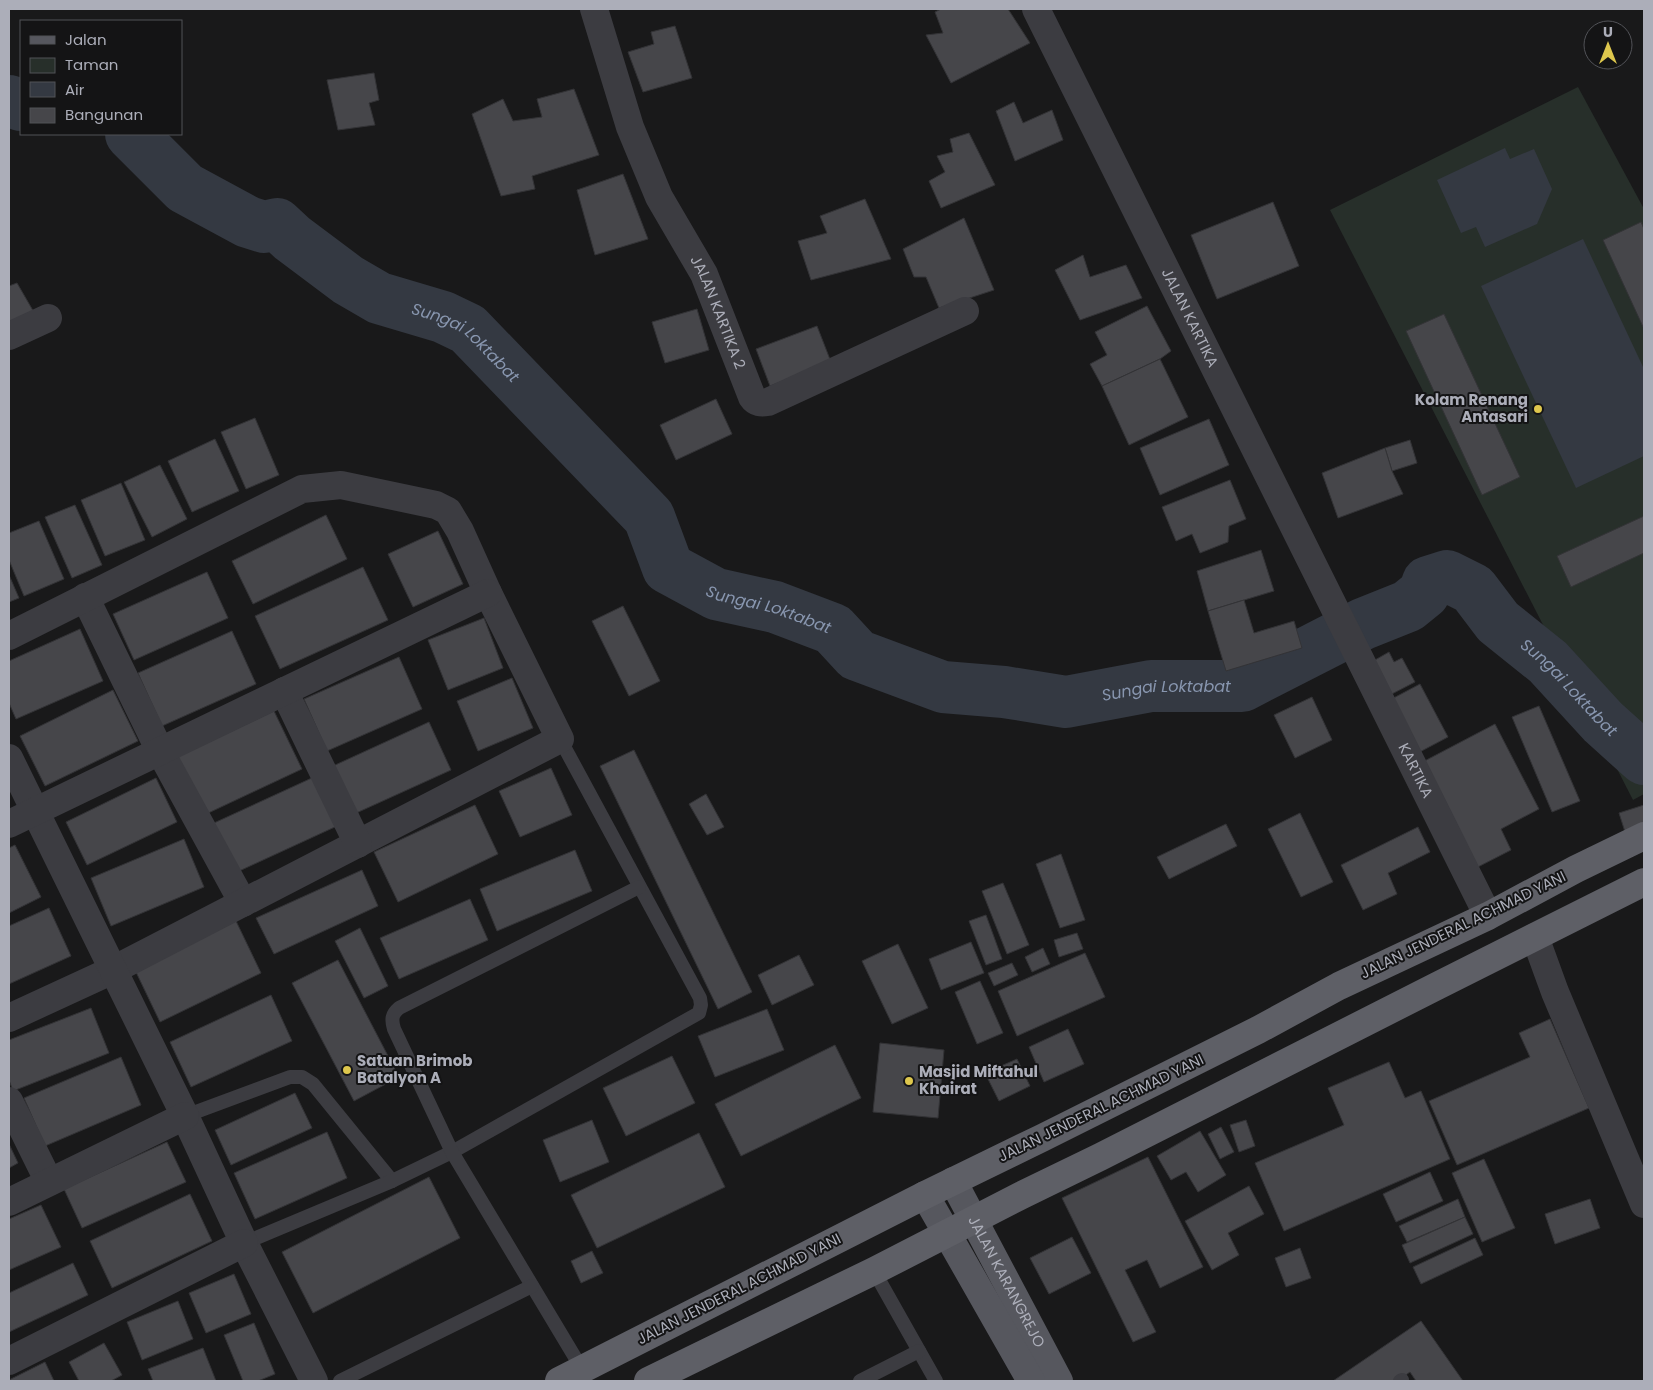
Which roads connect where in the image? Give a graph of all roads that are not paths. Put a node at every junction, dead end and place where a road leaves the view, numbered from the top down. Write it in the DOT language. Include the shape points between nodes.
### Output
graph roads {
  1 [pos="594,9"];
  2 [pos="1036,9"];
  3 [pos="965,311"];
  4 [pos="48,318"];
  5 [pos="9,336"];
  6 [pos="488,593"];
  7 [pos="85,597"];
  8 [pos="1348,635"];
  9 [pos="9,636"];
  10 [pos="284,692"];
  11 [pos="560,739"];
  12 [pos="160,751"];
  13 [pos="9,758"];
  14 [pos="35,812"];
  15 [pos="9,824"];
  16 [pos="1644,836"];
  17 [pos="358,844"];
  18 [pos="1644,882"];
  19 [pos="640,887"];
  20 [pos="243,903"];
  21 [pos="1488,916"];
  22 [pos="1535,937"];
  23 [pos="113,970"];
  24 [pos="9,1018"];
  25 [pos="9,1101"];
  26 [pos="185,1116"];
  27 [pos="452,1152"];
  28 [pos="392,1181"];
  29 [pos="953,1181"];
  30 [pos="49,1182"];
  31 [pos="925,1195"];
  32 [pos="9,1202"];
  33 [pos="1644,1204"];
  34 [pos="974,1220"];
  35 [pos="948,1233"];
  36 [pos="244,1243"];
  37 [pos="874,1271"];
  38 [pos="532,1286"];
  39 [pos="919,1351"];
  40 [pos="9,1361"];
  41 [pos="570,1375"];
  42 [pos="314,1381"];
  43 [pos="340,1381"];
  44 [pos="648,1381"];
  45 [pos="860,1381"];
  46 [pos="936,1381"];
  47 [pos="1031,1381"];
  48 [pos="1059,1381"];
  1 -- 3 [label="street, JALAN KARTIKA 2" via="630,127 659,197 704,274 755,402 768,402"];
  2 -- 8 [label="street, JALAN KARTIKA"];
  4 -- 5 [label="street"];
  6 -- 7 [label="street" via="448,511 436,504 341,485 302,489"];
  6 -- 10 [label="street"];
  6 -- 11 [label="street"];
  7 -- 9 [label="street"];
  7 -- 12 [label="street"];
  8 -- 21 [label="street, KARTIKA"];
  10 -- 12 [label="street"];
  10 -- 17 [label="street"];
  11 -- 17 [label="street"];
  11 -- 19 [label="lane"];
  12 -- 14 [label="street"];
  12 -- 20 [label="street"];
  13 -- 14 [label="street"];
  14 -- 15 [label="street"];
  14 -- 23 [label="street"];
  16 -- 21 [label="highway, JALAN JENDERAL ACHMAD YANI"];
  17 -- 20 [label="street"];
  18 -- 22 [label="highway"];
  19 -- 27 [label="lane" via="700,998 702,1005 698,1012"];
  19 -- 27 [label="lane" via="394,1012 394,1029"];
  20 -- 23 [label="street"];
  21 -- 29 [label="highway, JALAN JENDERAL ACHMAD YANI" via="1339,986 1258,1030"];
  22 -- 33 [label="street"];
  22 -- 34 [label="highway"];
  23 -- 24 [label="street"];
  23 -- 26 [label="street"];
  25 -- 30 [label="street"];
  26 -- 28 [label="lane" via="290,1077 302,1077 313,1084"];
  26 -- 30 [label="street"];
  26 -- 36 [label="street"];
  27 -- 28 [label="lane"];
  27 -- 38 [label="lane"];
  28 -- 36 [label="lane"];
  29 -- 31 [label="highway, JALAN JENDERAL ACHMAD YANI"];
  29 -- 34 [label="main road, JALAN KARANGREJO"];
  30 -- 32 [label="street"];
  31 -- 35 [label="main road, JALAN KARANGREJO"];
  31 -- 41 [label="highway, JALAN JENDERAL ACHMAD YANI"];
  34 -- 35 [label="highway"];
  34 -- 48 [label="main road, JALAN KARANGREJO"];
  35 -- 37 [label="highway"];
  35 -- 47 [label="main road, JALAN KARANGREJO"];
  36 -- 40 [label="street"];
  36 -- 42 [label="street"];
  37 -- 39 [label="lane"];
  37 -- 44 [label="highway"];
  38 -- 41 [label="lane"];
  38 -- 43 [label="lane"];
  39 -- 45 [label="lane"];
  39 -- 46 [label="lane"];
}
